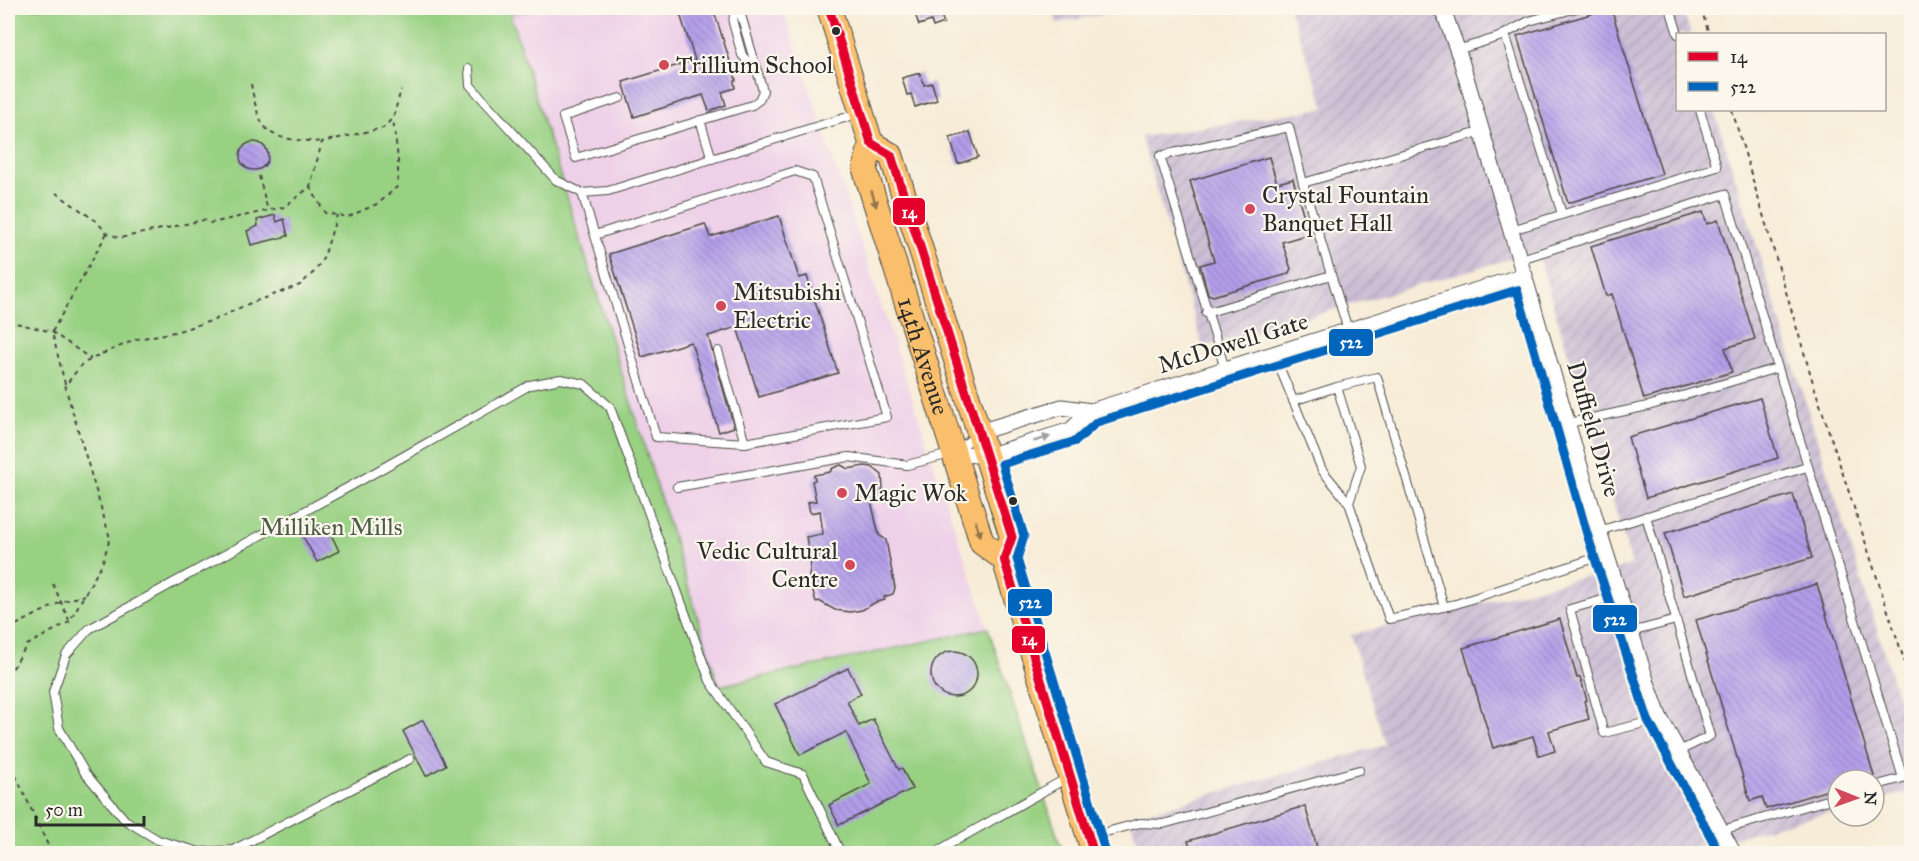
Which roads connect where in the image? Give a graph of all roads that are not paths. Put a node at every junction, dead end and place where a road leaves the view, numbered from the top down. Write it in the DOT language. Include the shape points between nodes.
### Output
graph roads {
  1 [pos="739,8"];
  2 [pos="830,8"];
  3 [pos="1443,8"];
  4 [pos="1577,8"];
  5 [pos="1670,8"];
  6 [pos="1678,33"];
  7 [pos="1505,34"];
  8 [pos="1457,50"];
  9 [pos="469,69"];
  10 [pos="620,98"];
  11 [pos="1700,111"];
  12 [pos="862,112"];
  13 [pos="700,120"];
  14 [pos="1483,131"];
  15 [pos="871,143"];
  16 [pos="712,159"];
  17 [pos="1303,183"];
  18 [pos="582,193"];
  19 [pos="1562,214"];
  20 [pos="1512,230"];
  21 [pos="595,235"];
  22 [pos="1521,259"];
  23 [pos="1331,275"];
  24 [pos="1525,275"];
  25 [pos="1206,313"];
  26 [pos="1348,330"];
  27 [pos="718,351"];
  28 [pos="1274,354"];
  29 [pos="1777,368"];
  30 [pos="1225,369"];
  31 [pos="1337,387"];
  32 [pos="1293,400"];
  33 [pos="1091,411"];
  34 [pos="1569,423"];
  35 [pos="979,432"];
  36 [pos="745,443"];
  37 [pos="954,453"];
  38 [pos="987,456"];
  39 [pos="1808,467"];
  40 [pos="677,487"];
  41 [pos="1349,503"];
  42 [pos="1646,516"];
  43 [pos="1599,531"];
  44 [pos="1607,554"];
  45 [pos="1004,559"];
  46 [pos="1620,596"];
  47 [pos="1444,606"];
  48 [pos="1676,620"];
  49 [pos="1631,632"];
  50 [pos="1659,716"];
  51 [pos="1679,751"];
  52 [pos="410,759"];
  53 [pos="1359,770"];
  54 [pos="1070,777"];
  55 [pos="1886,783"];
  56 [pos="1826,800"];
  57 [pos="1722,830"];
  58 [pos="1091,845"];
  59 [pos="841,854"];
  60 [pos="932,854"];
  61 [pos="1734,854"];
  1 -- 13 [label="lane" via="763,91 752,105"];
  2 -- 12 [label="main road, 14th Avenue"];
  3 -- 8 [label="street, Duffield Drive"];
  4 -- 7 [label="lane" via="1529,21"];
  5 -- 6 [label="lane"];
  7 -- 8 [label="lane"];
  7 -- 19 [label="lane"];
  8 -- 14 [label="street, Duffield Drive"];
  9 -- 18 [label="lane" via="470,85 556,180"];
  10 -- 13 [label="lane" via="563,117 576,158"];
  11 -- 19 [label="lane" via="1717,167"];
  12 -- 15 [label="main road, 14th Avenue"];
  12 -- 16 [label="lane"];
  13 -- 16 [label="lane"];
  14 -- 17 [label="lane"];
  14 -- 20 [label="street, Duffield Drive"];
  15 -- 35 [label="main road, 14th Avenue" via="891,155"];
  15 -- 37 [label="main road, 14th Avenue, one-way" via="865,170"];
  16 -- 18 [label="lane" via="608,191"];
  17 -- 23 [label="lane"];
  17 -- 25 [label="lane" via="1289,126 1160,156"];
  18 -- 21 [label="lane"];
  19 -- 20 [label="lane"];
  20 -- 22 [label="street, Duffield Drive"];
  21 -- 36 [label="lane" via="656,437"];
  21 -- 36 [label="lane" via="795,171 813,177 886,417"];
  22 -- 24 [label="street, Duffield Drive"];
  22 -- 29 [label="lane" via="1725,194"];
  23 -- 25 [label="lane"];
  23 -- 26 [label="lane"];
  24 -- 26 [label="street, McDowell Gate"];
  24 -- 34 [label="street, Duffield Drive"];
  25 -- 30 [label="lane"];
  26 -- 28 [label="street, McDowell Gate"];
  27 -- 36 [label="lane"];
  28 -- 30 [label="street, McDowell Gate"];
  28 -- 32 [label="lane"];
  29 -- 34 [label="lane" via="1648,406"];
  29 -- 39 [label="lane"];
  30 -- 33 [label="street, McDowell Gate"];
  31 -- 32 [label="lane"];
  31 -- 41 [label="lane" via="1361,466"];
  31 -- 47 [label="lane" via="1377,378"];
  32 -- 41 [label="lane" via="1322,470"];
  33 -- 35 [label="street, McDowell Gate" via="1062,407"];
  38 -- 33 [label="street, McDowell Gate, one-way" via="1071,430"];
  34 -- 43 [label="street, Duffield Drive"];
  35 -- 37 [label="lane"];
  35 -- 38 [label="main road, 14th Avenue"];
  37 -- 38 [label="street, McDowell Gate"];
  37 -- 40 [label="lane" via="907,465 849,457"];
  37 -- 45 [label="main road, 14th Avenue, one-way" via="982,543"];
  38 -- 45 [label="main road, 14th Avenue" via="1012,537"];
  39 -- 42 [label="lane"];
  39 -- 55 [label="lane" via="1903,778"];
  41 -- 47 [label="lane" via="1389,619"];
  42 -- 43 [label="lane"];
  42 -- 48 [label="lane"];
  43 -- 44 [label="street, Duffield Drive"];
  44 -- 46 [label="street, Duffield Drive"];
  44 -- 47 [label="lane"];
  45 -- 54 [label="main road, 14th Avenue"];
  46 -- 49 [label="street, Duffield Drive"];
  46 -- 50 [label="lane" via="1570,609 1604,733"];
  48 -- 49 [label="lane"];
  48 -- 51 [label="lane" via="1710,736"];
  49 -- 50 [label="street, Duffield Drive"];
  50 -- 51 [label="street, Duffield Drive"];
  51 -- 57 [label="street, Duffield Drive"];
  52 -- 59 [label="lane" via="233,850 200,852 158,840 125,820 85,773 59,728 53,692 66,655 89,629 530,386 561,380 584,384 610,407 710,681 766,762 803,774"];
  53 -- 58 [label="lane" via="1162,824 1140,823"];
  54 -- 58 [label="main road, 14th Avenue"];
  54 -- 60 [label="lane"];
  56 -- 57 [label="lane"];
  57 -- 61 [label="street, Duffield Drive"];
}
